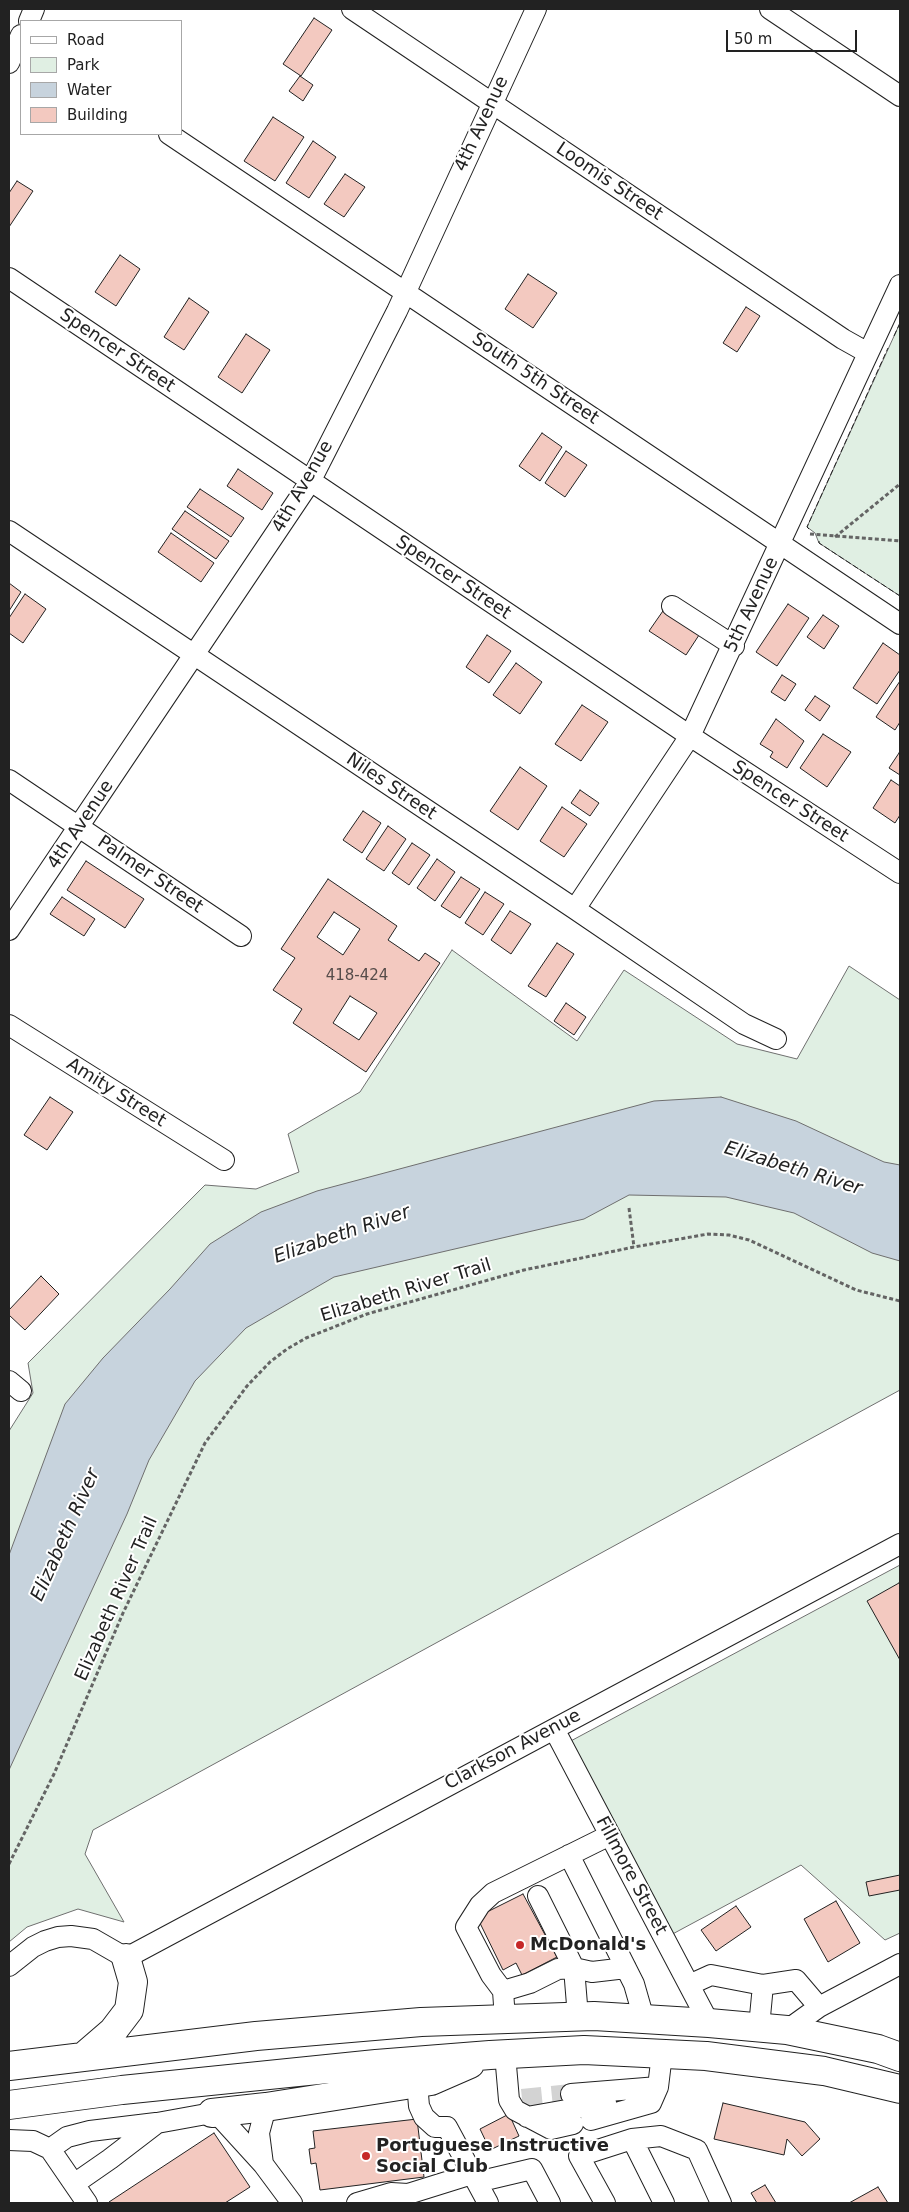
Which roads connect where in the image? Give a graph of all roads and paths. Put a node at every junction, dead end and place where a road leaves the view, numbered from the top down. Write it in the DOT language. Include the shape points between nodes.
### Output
graph roads {
  1 [pos="352,9"];
  2 [pos="536,9"];
  3 [pos="770,9"];
  4 [pos="9,27"];
  5 [pos="20,34"];
  6 [pos="20,37"];
  7 [pos="9,63"];
  8 [pos="900,96"];
  9 [pos="492,103"];
  10 [pos="170,135"];
  11 [pos="9,278"];
  12 [pos="900,285"];
  13 [pos="405,292"];
  14 [pos="868,353"];
  15 [pos="310,482"];
  16 [pos="900,484"];
  17 [pos="9,531"];
  18 [pos="810,534"];
  19 [pos="835,537"];
  20 [pos="900,541"];
  21 [pos="780,542"];
  22 [pos="672,606"];
  23 [pos="900,624"];
  24 [pos="734,646"];
  25 [pos="194,656"];
  26 [pos="690,736"];
  27 [pos="9,780"];
  28 [pos="80,828"];
  29 [pos="900,873"];
  30 [pos="575,909"];
  31 [pos="9,930"];
  32 [pos="241,936"];
  33 [pos="9,1025"];
  34 [pos="776,1039"];
  35 [pos="224,1160"];
  36 [pos="629,1208"];
  37 [pos="634,1247"];
  38 [pos="900,1301"];
  39 [pos="900,1544"];
  40 [pos="554,1729"];
  41 [pos="610,1835"];
  42 [pos="569,1855"];
  43 [pos="9,1864"];
  44 [pos="538,1896"];
  45 [pos="126,1958"];
  46 [pos="900,1964"];
  47 [pos="9,1966"];
  48 [pos="574,1968"];
  49 [pos="626,1968"];
  50 [pos="689,1985"];
  51 [pos="763,1985"];
  52 [pos="503,1991"];
  53 [pos="819,2007"];
  54 [pos="578,2017"];
  55 [pos="644,2019"];
  56 [pos="505,2020"];
  57 [pos="709,2023"];
  58 [pos="759,2027"];
  59 [pos="788,2030"];
  60 [pos="498,2054"];
  61 [pos="662,2054"];
  62 [pos="84,2056"];
  63 [pos="900,2057"];
  64 [pos="9,2066"];
  65 [pos="416,2072"];
  66 [pos="900,2089"];
  67 [pos="571,2094"];
  68 [pos="9,2105"];
  69 [pos="519,2105"];
  70 [pos="266,2107"];
  71 [pos="597,2111"];
  72 [pos="212,2113"];
  73 [pos="156,2123"];
  74 [pos="632,2139"];
  75 [pos="9,2140"];
  76 [pos="50,2149"];
  77 [pos="263,2164"];
  78 [pos="475,2178"];
  79 [pos="74,2184"];
  80 [pos="412,2198"];
  81 [pos="87,2203"];
  82 [pos="292,2203"];
  83 [pos="357,2203"];
  84 [pos="488,2203"];
  85 [pos="550,2203"];
  86 [pos="605,2203"];
  87 [pos="664,2203"];
  88 [pos="721,2203"];
  1 -- 9 [label="street, Loomis Street"];
  2 -- 9 [label="street, 4th Avenue"];
  3 -- 8 [label="street"];
  4 -- 5 [label="street"];
  6 -- 7 [label="street"];
  9 -- 13 [label="street, 4th Avenue"];
  9 -- 14 [label="street, Loomis Street"];
  10 -- 13 [label="street, South 5th Street"];
  11 -- 15 [label="street, Spencer Street"];
  12 -- 14 [label="street, 5th Avenue"];
  13 -- 15 [label="street, 4th Avenue"];
  13 -- 21 [label="street, South 5th Street"];
  14 -- 21 [label="street, 5th Avenue"];
  15 -- 25 [label="street, 4th Avenue"];
  15 -- 26 [label="street, Spencer Street"];
  16 -- 19 [label="path"];
  17 -- 25 [label="street, Niles Street"];
  18 -- 19 [label="path"];
  19 -- 20 [label="path"];
  21 -- 23 [label="street, South 5th Street"];
  21 -- 24 [label="street, 5th Avenue"];
  22 -- 24 [label="street"];
  24 -- 26 [label="street, 5th Avenue"];
  25 -- 28 [label="street, 4th Avenue"];
  25 -- 30 [label="street, Niles Street"];
  26 -- 29 [label="street, Spencer Street"];
  26 -- 30 [label="street, 5th Avenue"];
  27 -- 28 [label="street, Palmer Street"];
  28 -- 31 [label="street, 4th Avenue"];
  28 -- 32 [label="street, Palmer Street"];
  30 -- 34 [label="street, Niles Street" via="744,1024"];
  33 -- 35 [label="street, Amity Street"];
  36 -- 37 [label="path"];
  37 -- 38 [label="path, Elizabeth River Trail" via="708,1234 729,1235 749,1240 856,1290"];
  37 -- 43 [label="path, Elizabeth River Trail" via="524,1270 367,1314 306,1338 270,1362 247,1386 205,1443 123,1614 54,1774"];
  39 -- 40 [label="street, Clarkson Avenue"];
  40 -- 41 [label="street, Fillmore Street"];
  40 -- 45 [label="street, Clarkson Avenue"];
  41 -- 42 [label="street"];
  41 -- 50 [label="street, Fillmore Street"];
  42 -- 49 [label="street"];
  42 -- 52 [label="street" via="493,1893 480,1905 466,1927"];
  44 -- 48 [label="street"];
  45 -- 47 [label="street" via="93,1939 71,1936 58,1937 32,1947"];
  45 -- 62 [label="highway" via="133,1982 129,2010 113,2031"];
  46 -- 53 [label="street"];
  48 -- 49 [label="street" via="592,1972"];
  48 -- 52 [label="street" via="558,1969 530,1983"];
  48 -- 54 [label="street"];
  49 -- 55 [label="street"];
  50 -- 51 [label="street" via="711,1975"];
  50 -- 57 [label="street, Fillmore Street"];
  51 -- 53 [label="street" via="796,1980"];
  51 -- 58 [label="street"];
  52 -- 56 [label="street"];
  53 -- 59 [label="street"];
  54 -- 55 [label="highway"];
  54 -- 56 [label="highway"];
  55 -- 57 [label="highway"];
  56 -- 62 [label="highway" via="422,2022 256,2036"];
  57 -- 58 [label="highway"];
  58 -- 59 [label="highway"];
  59 -- 63 [label="highway" via="878,2049"];
  60 -- 61 [label="highway" via="584,2050"];
  60 -- 65 [label="highway" via="431,2081"];
  60 -- 69 [label="street"];
  61 -- 66 [label="highway" via="706,2056 824,2071"];
  61 -- 71 [label="street" via="658,2087"];
  62 -- 64 [label="highway"];
  65 -- 68 [label="highway" via="122,2090"];
  65 -- 70 [label="highway"];
  65 -- 78 [label="street" via="419,2106 424,2117 435,2127 447,2127"];
  67 -- 71 [label="street"];
  69 -- 71 [label="street"];
  69 -- 71 [label="street" via="551,2129"];
  70 -- 72 [label="highway"];
  70 -- 77 [label="street" via="259,2133"];
  72 -- 73 [label="street"];
  72 -- 77 [label="street" via="222,2119"];
  73 -- 76 [label="street" via="90,2131 67,2137"];
  73 -- 79 [label="street"];
  74 -- 86 [label="street" via="579,2156"];
  74 -- 87 [label="street"];
  74 -- 88 [label="street" via="661,2136 697,2150"];
  75 -- 76 [label="street" via="34,2141"];
  76 -- 79 [label="street"];
  77 -- 82 [label="street"];
  78 -- 80 [label="street"];
  78 -- 84 [label="street"];
  78 -- 85 [label="street" via="532,2169"];
  79 -- 81 [label="street"];
  80 -- 83 [label="street" via="391,2193"];
}
